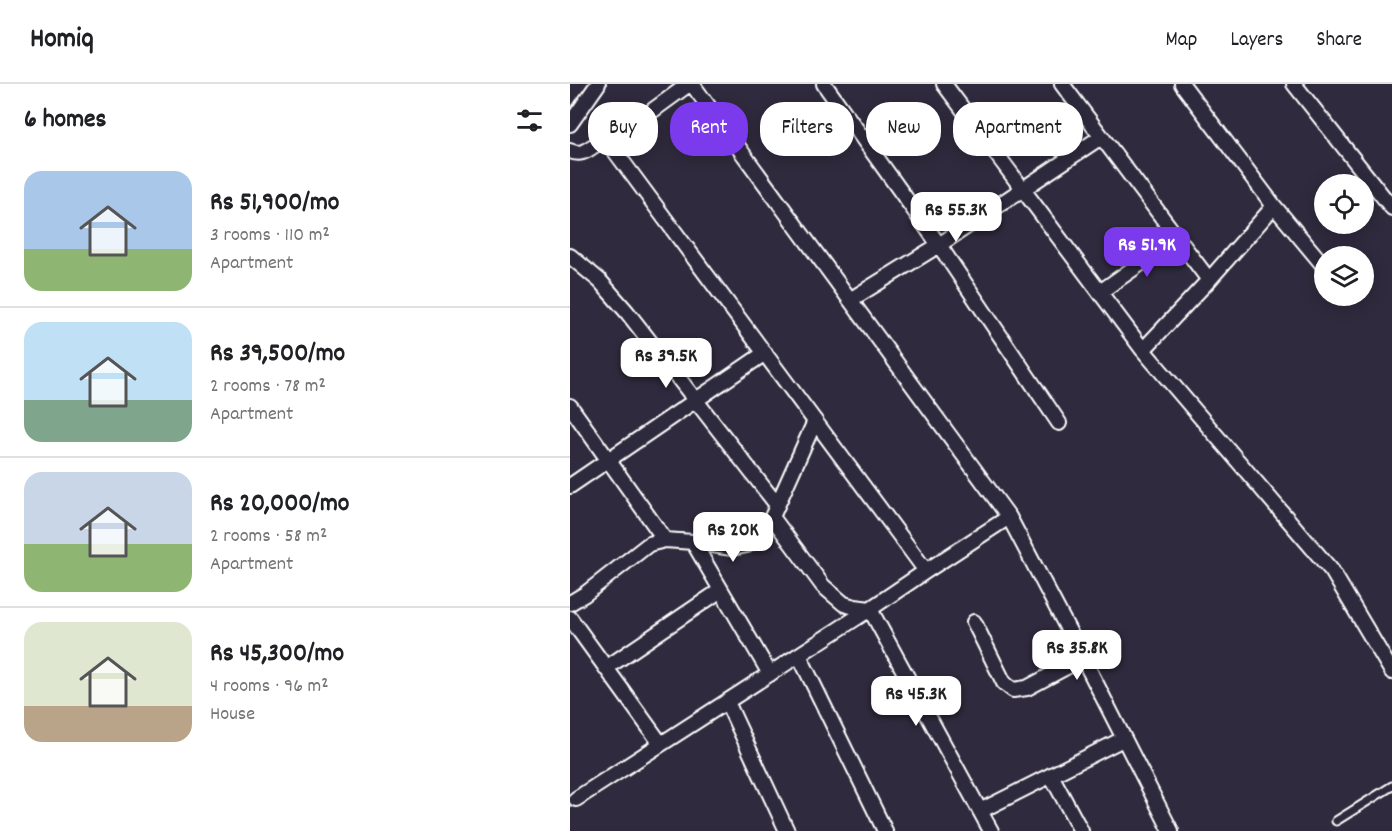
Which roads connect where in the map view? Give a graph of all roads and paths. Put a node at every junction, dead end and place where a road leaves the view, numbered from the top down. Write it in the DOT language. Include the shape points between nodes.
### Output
graph roads {
  1 [pos="598,84"];
  2 [pos="690,84"];
  3 [pos="824,84"];
  4 [pos="944,84"];
  5 [pos="1062,84"];
  6 [pos="1182,84"];
  7 [pos="1294,84"];
  8 [pos="658,107"];
  9 [pos="571,118"];
  10 [pos="1101,137"];
  11 [pos="588,150"];
  12 [pos="570,152"];
  13 [pos="619,156"];
  14 [pos="1023,188"];
  15 [pos="1274,206"];
  16 [pos="1392,208"];
  17 [pos="1177,238"];
  18 [pos="939,245"];
  19 [pos="1314,254"];
  20 [pos="570,256"];
  21 [pos="1209,280"];
  22 [pos="1100,292"];
  23 [pos="850,300"];
  24 [pos="1143,350"];
  25 [pos="765,353"];
  26 [pos="695,401"];
  27 [pos="570,406"];
  28 [pos="815,421"];
  29 [pos="1059,423"];
  30 [pos="609,460"];
  31 [pos="570,486"];
  32 [pos="775,511"];
  33 [pos="1009,518"];
  34 [pos="665,540"];
  35 [pos="693,542"];
  36 [pos="926,571"];
  37 [pos="721,590"];
  38 [pos="570,603"];
  39 [pos="870,609"];
  40 [pos="570,618"];
  41 [pos="974,622"];
  42 [pos="799,655"];
  43 [pos="1083,658"];
  44 [pos="606,668"];
  45 [pos="1392,672"];
  46 [pos="770,674"];
  47 [pos="727,702"];
  48 [pos="1123,739"];
  49 [pos="661,744"];
  50 [pos="1051,775"];
  51 [pos="1392,786"];
  52 [pos="576,799"];
  53 [pos="980,811"];
  54 [pos="1336,821"];
  55 [pos="787,831"];
  56 [pos="885,831"];
  57 [pos="991,831"];
  58 [pos="1081,831"];
  59 [pos="1171,831"];
  1 -- 9 [label="street"];
  2 -- 8 [label="street"];
  2 -- 23 [label="street"];
  3 -- 18 [label="street"];
  4 -- 14 [label="street"];
  5 -- 10 [label="street"];
  6 -- 15 [label="street"];
  7 -- 16 [label="street"];
  10 -- 14 [label="street"];
  10 -- 17 [label="street"];
  11 -- 12 [label="street" via="581,154"];
  13 -- 25 [label="street"];
  14 -- 18 [label="street"];
  14 -- 22 [label="street"];
  15 -- 19 [label="street"];
  15 -- 21 [label="street"];
  17 -- 21 [label="street"];
  17 -- 22 [label="street"];
  18 -- 23 [label="street"];
  18 -- 29 [label="street"];
  20 -- 26 [label="street" via="600,281 627,312"];
  21 -- 24 [label="street"];
  22 -- 24 [label="street"];
  23 -- 33 [label="street"];
  24 -- 45 [label="street" via="1332,571"];
  25 -- 26 [label="street"];
  25 -- 28 [label="street"];
  26 -- 30 [label="street"];
  26 -- 32 [label="street"];
  27 -- 30 [label="street"];
  28 -- 32 [label="street"];
  28 -- 36 [label="street"];
  30 -- 31 [label="street"];
  30 -- 34 [label="street"];
  32 -- 35 [label="street" via="763,532 747,545 732,548"];
  32 -- 39 [label="street" via="823,586 844,604"];
  33 -- 36 [label="street"];
  33 -- 43 [label="street"];
  34 -- 35 [label="street"];
  34 -- 38 [label="street" via="649,544"];
  35 -- 37 [label="street"];
  36 -- 39 [label="street"];
  37 -- 44 [label="street"];
  37 -- 46 [label="street"];
  39 -- 42 [label="street"];
  39 -- 53 [label="street"];
  40 -- 44 [label="street"];
  41 -- 43 [label="street" via="1004,683 1013,690 1027,688"];
  42 -- 46 [label="street"];
  42 -- 56 [label="street"];
  43 -- 48 [label="street"];
  44 -- 49 [label="street"];
  46 -- 47 [label="street"];
  47 -- 49 [label="street"];
  47 -- 55 [label="street"];
  48 -- 50 [label="street"];
  48 -- 59 [label="street"];
  49 -- 52 [label="street"];
  50 -- 53 [label="street"];
  50 -- 58 [label="street"];
  51 -- 54 [label="lane"];
  53 -- 57 [label="street"];
}
